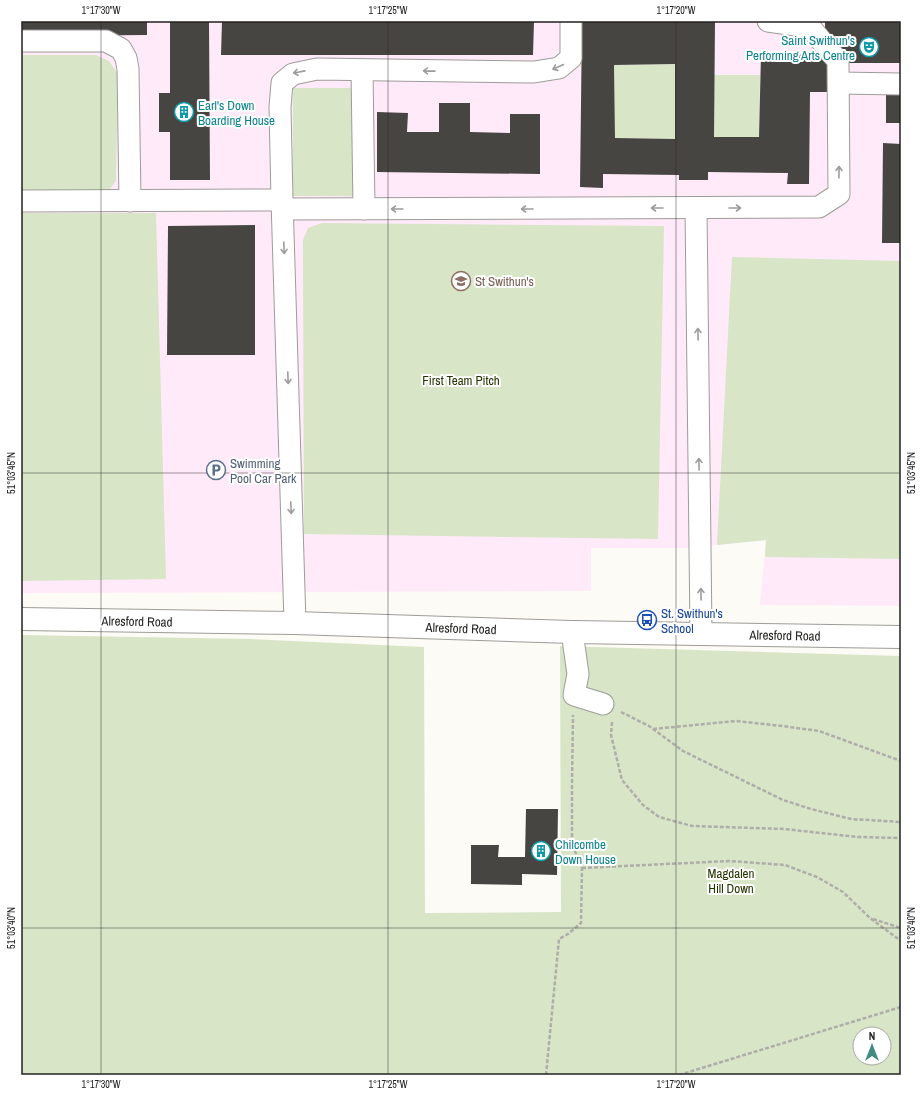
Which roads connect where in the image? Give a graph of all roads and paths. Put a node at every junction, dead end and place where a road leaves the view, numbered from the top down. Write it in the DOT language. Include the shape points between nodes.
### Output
graph roads {
  1 [pos="571,21"];
  2 [pos="768,21"];
  3 [pos="21,41"];
  4 [pos="362,70"];
  5 [pos="839,83"];
  6 [pos="901,84"];
  7 [pos="21,201"];
  8 [pos="130,201"];
  9 [pos="282,205"];
  10 [pos="696,208"];
  11 [pos="364,209"];
  12 [pos="21,619"];
  13 [pos="295,623"];
  14 [pos="572,632"];
  15 [pos="701,633"];
  16 [pos="901,637"];
  17 [pos="574,695"];
  18 [pos="608,706"];
  19 [pos="653,729"];
  20 [pos="901,761"];
  21 [pos="901,822"];
  22 [pos="901,838"];
  23 [pos="582,868"];
  24 [pos="870,918"];
  25 [pos="901,928"];
  26 [pos="901,941"];
  27 [pos="901,1007"];
  28 [pos="546,1075"];
  29 [pos="679,1075"];
  1 -- 4 [label="lane, one-way" via="571,58 559,68 534,72"];
  2 -- 5 [label="lane" via="810,27 838,61"];
  3 -- 8 [label="lane" via="106,41 121,49 128,69"];
  4 -- 9 [label="lane, one-way" via="311,70 292,74 282,83"];
  4 -- 11 [label="lane"];
  5 -- 6 [label="lane"];
  10 -- 5 [label="lane, one-way" via="819,207 839,194"];
  7 -- 8 [label="lane"];
  8 -- 9 [label="lane"];
  9 -- 11 [label="lane"];
  9 -- 13 [label="lane, one-way"];
  10 -- 11 [label="lane, one-way"];
  15 -- 10 [label="lane, one-way"];
  12 -- 13 [label="main road, Alresford Road"];
  13 -- 14 [label="main road, Alresford Road"];
  14 -- 15 [label="main road, Alresford Road"];
  14 -- 17 [label="lane" via="578,674"];
  15 -- 16 [label="main road, Alresford Road"];
  17 -- 18 [label="lane"];
  17 -- 23 [label="path" via="572,844"];
  18 -- 19 [label="path"];
  18 -- 22 [label="path" via="611,735 622,780 643,805 659,817 692,826"];
  19 -- 20 [label="path" via="736,721 782,726 819,731"];
  19 -- 21 [label="path" via="683,751 783,800 851,819"];
  23 -- 24 [label="path" via="730,861 785,865 817,877 843,892"];
  23 -- 28 [label="path" via="581,923 559,939"];
  24 -- 25 [label="path"];
  24 -- 26 [label="path"];
  27 -- 29 [label="path"];
}
